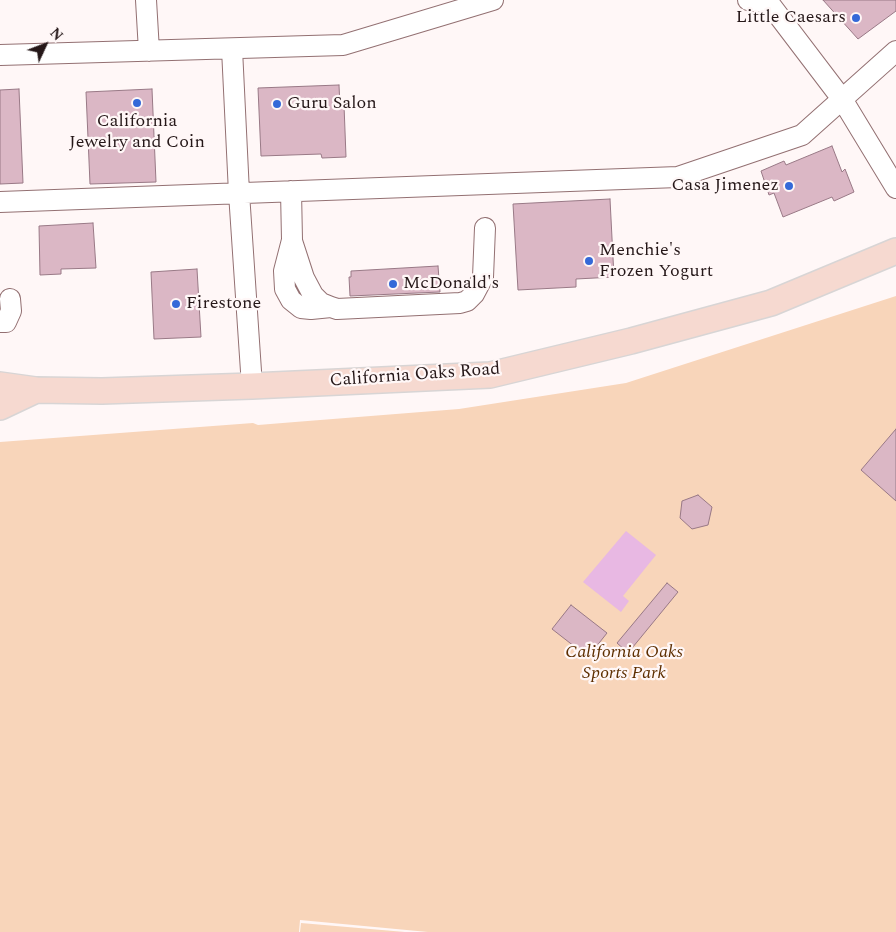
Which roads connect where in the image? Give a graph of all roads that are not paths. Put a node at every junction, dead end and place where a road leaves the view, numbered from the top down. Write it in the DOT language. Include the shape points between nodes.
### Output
graph roads {
  1 [pos="146,0"];
  2 [pos="493,0"];
  3 [pos="748,0"];
  4 [pos="232,48"];
  5 [pos="149,51"];
  6 [pos="896,51"];
  7 [pos="0,55"];
  8 [pos="842,99"];
  9 [pos="896,188"];
  10 [pos="291,191"];
  11 [pos="238,193"];
  12 [pos="0,202"];
  13 [pos="485,228"];
  14 [pos="896,251"];
  15 [pos="10,299"];
  16 [pos="0,322"];
  17 [pos="0,385"];
  18 [pos="252,386"];
  19 [pos="36,390"];
  20 [pos="0,407"];
  1 -- 5 [label="lane"];
  2 -- 4 [label="lane" via="343,46"];
  3 -- 8 [label="lane" via="769,3"];
  4 -- 5 [label="lane"];
  4 -- 11 [label="lane"];
  5 -- 7 [label="lane"];
  6 -- 8 [label="lane"];
  8 -- 9 [label="lane"];
  8 -- 10 [label="lane" via="802,135 678,177"];
  10 -- 11 [label="lane"];
  10 -- 13 [label="lane" via="292,240 284,271 285,289 301,308 337,309 467,301 483,277"];
  11 -- 12 [label="lane"];
  11 -- 18 [label="lane"];
  14 -- 18 [label="main road, California Oaks Road" via="771,302 631,341 490,375"];
  15 -- 16 [label="lane" via="6,322"];
  17 -- 19 [label="main road, California Oaks Road"];
  18 -- 19 [label="main road, California Oaks Road"];
  19 -- 20 [label="main road, California Oaks Road"];
}
